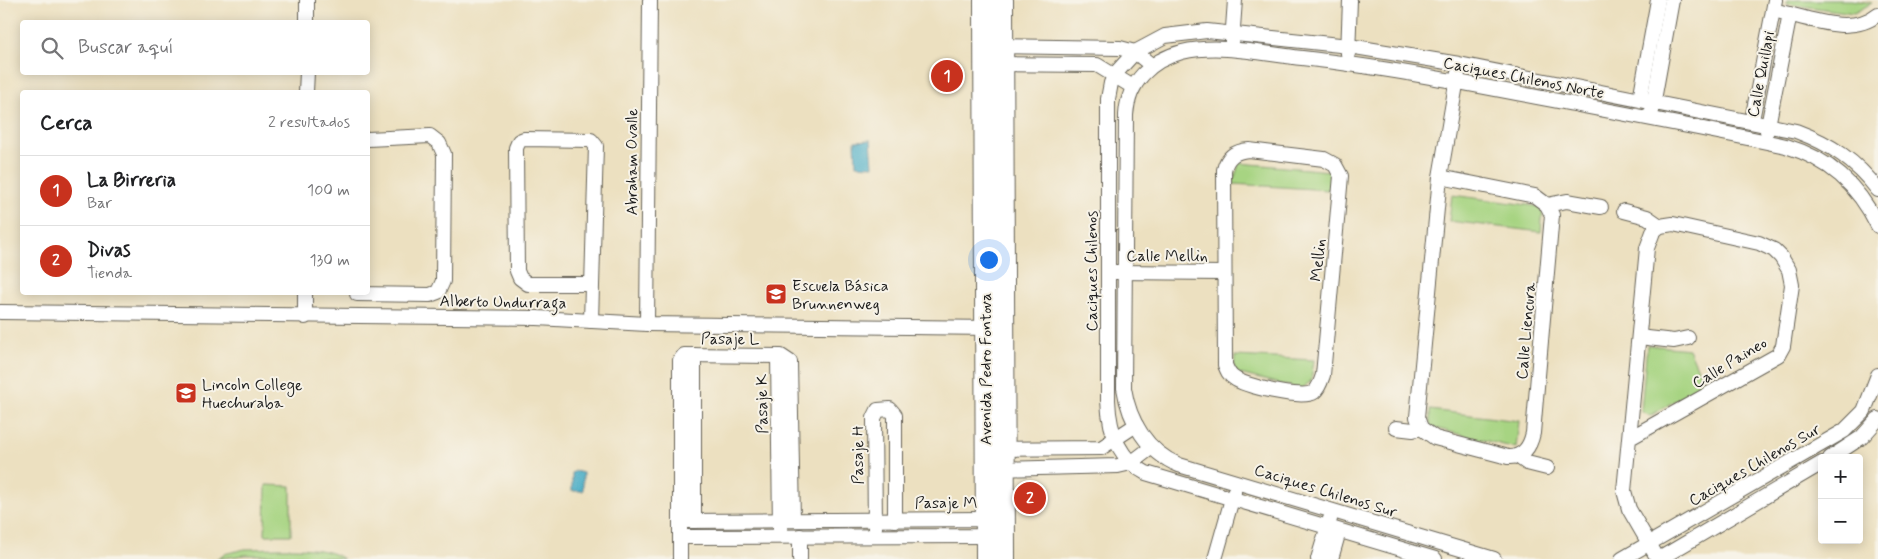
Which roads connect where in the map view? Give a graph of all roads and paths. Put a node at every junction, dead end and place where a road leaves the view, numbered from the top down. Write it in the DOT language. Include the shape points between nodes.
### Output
graph roads {
  1 [pos="307,0"];
  2 [pos="650,0"];
  3 [pos="984,0"];
  4 [pos="1003,0"];
  5 [pos="1235,0"];
  6 [pos="1350,0"];
  7 [pos="1658,0"];
  8 [pos="1672,0"];
  9 [pos="1774,5"];
  10 [pos="1790,14"];
  11 [pos="1878,14"];
  12 [pos="307,20"];
  13 [pos="1233,32"];
  14 [pos="1349,46"];
  15 [pos="1231,50"];
  16 [pos="1135,52"];
  17 [pos="994,55"];
  18 [pos="1347,63"];
  19 [pos="1459,64"];
  20 [pos="1151,65"];
  21 [pos="1114,74"];
  22 [pos="306,75"];
  23 [pos="1456,81"];
  24 [pos="1133,87"];
  25 [pos="306,90"];
  26 [pos="1647,100"];
  27 [pos="1651,119"];
  28 [pos="1752,120"];
  29 [pos="1769,124"];
  30 [pos="370,138"];
  31 [pos="1766,141"];
  32 [pos="1440,177"];
  33 [pos="1878,190"];
  34 [pos="1548,205"];
  35 [pos="1601,207"];
  36 [pos="1624,211"];
  37 [pos="1660,226"];
  38 [pos="1878,226"];
  39 [pos="1109,272"];
  40 [pos="1124,272"];
  41 [pos="1224,273"];
  42 [pos="592,284"];
  43 [pos="370,293"];
  44 [pos="305,295"];
  45 [pos="357,295"];
  46 [pos="0,312"];
  47 [pos="305,317"];
  48 [pos="356,318"];
  49 [pos="591,321"];
  50 [pos="647,324"];
  51 [pos="994,328"];
  52 [pos="1639,337"];
  53 [pos="1688,338"];
  54 [pos="778,356"];
  55 [pos="1878,375"];
  56 [pos="1878,419"];
  57 [pos="1136,425"];
  58 [pos="1396,428"];
  59 [pos="1422,428"];
  60 [pos="1630,438"];
  61 [pos="1115,440"];
  62 [pos="1152,447"];
  63 [pos="995,449"];
  64 [pos="1836,454"];
  65 [pos="1517,456"];
  66 [pos="1131,464"];
  67 [pos="1818,465"];
  68 [pos="1547,468"];
  69 [pos="995,469"];
  70 [pos="1237,482"];
  71 [pos="1232,500"];
  72 [pos="1332,510"];
  73 [pos="687,520"];
  74 [pos="786,520"];
  75 [pos="875,520"];
  76 [pos="895,520"];
  77 [pos="1005,527"];
  78 [pos="986,528"];
  79 [pos="1334,529"];
  80 [pos="780,536"];
  81 [pos="800,536"];
  82 [pos="875,536"];
  83 [pos="680,537"];
  84 [pos="1649,545"];
  85 [pos="680,559"];
  86 [pos="800,559"];
  87 [pos="986,559"];
  88 [pos="1005,559"];
  89 [pos="1215,559"];
  90 [pos="1318,559"];
  91 [pos="1331,559"];
  92 [pos="1435,559"];
  93 [pos="1494,559"];
  94 [pos="1622,559"];
  95 [pos="1658,559"];
  1 -- 12 [label="street"];
  2 -- 50 [label="street, Abraham Ovalle"];
  3 -- 17 [label="street, Avenida Pedro Fontova"];
  4 -- 17 [label="street, Avenida Pedro Fontova"];
  5 -- 13 [label="street"];
  6 -- 14 [label="street"];
  7 -- 26 [label="street"];
  8 -- 26 [label="street"];
  9 -- 10 [label="street, Calle Quillapi"];
  9 -- 28 [label="street, Calle Quillapi"];
  10 -- 11 [label="street, Calle Quillapi" via="1847,25 1864,22"];
  10 -- 29 [label="street, Calle Quillapi"];
  13 -- 14 [label="street, Caciques Chilenos Norte"];
  13 -- 15 [label="street"];
  13 -- 16 [label="street, Caciques Chilenos Norte" via="1172,34"];
  14 -- 18 [label="street"];
  14 -- 19 [label="street, Caciques Chilenos Norte"];
  15 -- 18 [label="street, Caciques Chilenos Norte"];
  15 -- 20 [label="street, Caciques Chilenos Norte" via="1193,50"];
  16 -- 17 [label="street" via="1107,46"];
  16 -- 20 [label="street"];
  16 -- 21 [label="street, Caciques Chilenos Norte"];
  17 -- 21 [label="street" via="1093,64"];
  17 -- 51 [label="street, Avenida Pedro Fontova"];
  18 -- 23 [label="street, Caciques Chilenos Norte"];
  19 -- 23 [label="street"];
  19 -- 26 [label="street, Caciques Chilenos Norte"];
  20 -- 24 [label="street, Caciques Chilenos"];
  21 -- 24 [label="street"];
  21 -- 39 [label="street, Caciques Chilenos" via="1108,99"];
  22 -- 25 [label="street"];
  23 -- 27 [label="street, Caciques Chilenos Norte"];
  23 -- 32 [label="street"];
  24 -- 40 [label="street, Caciques Chilenos" via="1126,115"];
  26 -- 27 [label="street"];
  26 -- 28 [label="street, Caciques Chilenos Norte"];
  27 -- 31 [label="street, Caciques Chilenos Norte"];
  28 -- 29 [label="street, Caciques Chilenos Norte"];
  29 -- 31 [label="street, Calle Quillapi"];
  29 -- 33 [label="street, Caciques Chilenos Norte" via="1796,131 1834,148 1858,166"];
  30 -- 43 [label="street" via="430,136 439,143 444,154 442,282 438,292 430,295"];
  31 -- 38 [label="street, Caciques Chilenos Norte" via="1799,150 1834,168 1862,198"];
  32 -- 34 [label="street" via="1535,196"];
  32 -- 59 [label="street" via="1417,411"];
  34 -- 35 [label="street" via="1562,201"];
  34 -- 65 [label="street, Calle Liencura" via="1552,221 1533,434 1528,447"];
  36 -- 37 [label="street, Calle Paineo" via="1647,217"];
  37 -- 52 [label="street" via="1652,232 1647,248"];
  37 -- 60 [label="street, Calle Paineo" via="1673,224 1774,250 1785,263 1792,292 1782,346 1775,358"];
  39 -- 40 [label="street, Calle Mellin"];
  39 -- 61 [label="street, Caciques Chilenos" via="1109,415"];
  40 -- 41 [label="street, Calle Mellin"];
  40 -- 57 [label="street, Caciques Chilenos" via="1124,388 1128,409"];
  41 -- 41 [label="street, Mellin" via="1224,358 1228,373 1242,382 1295,395 1314,392 1322,375 1342,187 1335,165 1319,158 1250,150 1232,156 1224,170"];
  42 -- 42 [label="street" via="528,284 520,278 517,271 518,141 591,140 596,146"];
  42 -- 49 [label="street"];
  44 -- 47 [label="street"];
  45 -- 48 [label="street"];
  46 -- 47 [label="street, Alberto Undurraga"];
  47 -- 48 [label="street, Alberto Undurraga"];
  48 -- 49 [label="street, Alberto Undurraga"];
  49 -- 50 [label="street, Alberto Undurraga"];
  50 -- 51 [label="street, Alberto Undurraga"];
  51 -- 63 [label="street, Avenida Pedro Fontova"];
  52 -- 53 [label="street" via="1674,341"];
  52 -- 60 [label="street"];
  54 -- 73 [label="street, Pasaje L" via="688,356"];
  54 -- 74 [label="street, Pasaje K"];
  55 -- 84 [label="street, Caciques Chilenos Sur" via="1869,403 1852,425"];
  56 -- 64 [label="street, Caciques Chilenos Sur" via="1862,437"];
  57 -- 61 [label="street"];
  57 -- 62 [label="street, Caciques Chilenos Sur"];
  58 -- 59 [label="street"];
  59 -- 65 [label="street" via="1435,438 1508,457"];
  60 -- 84 [label="street" via="1625,497"];
  61 -- 63 [label="street" via="1093,449"];
  61 -- 66 [label="street, Caciques Chilenos"];
  62 -- 66 [label="street"];
  62 -- 70 [label="street, Caciques Chilenos Sur" via="1171,462"];
  63 -- 69 [label="street, Avenida Pedro Fontova"];
  65 -- 68 [label="street" via="1527,463"];
  66 -- 69 [label="street"];
  66 -- 71 [label="street" via="1146,473"];
  67 -- 95 [label="street, Caciques Chilenos Sur"];
  69 -- 77 [label="street, Avenida Pedro Fontova"];
  69 -- 78 [label="street, Avenida Pedro Fontova"];
  70 -- 71 [label="street"];
  70 -- 72 [label="street, Caciques Chilenos Sur"];
  71 -- 79 [label="street"];
  71 -- 89 [label="street"];
  72 -- 79 [label="street"];
  72 -- 93 [label="street, Caciques Chilenos Sur"];
  73 -- 74 [label="street, Pasaje M"];
  73 -- 83 [label="street"];
  74 -- 75 [label="street, Pasaje M"];
  74 -- 80 [label="street, Pasaje K"];
  75 -- 76 [label="street, Pasaje M"];
  75 -- 76 [label="street, Pasaje H" via="874,418 878,410 886,408 894,412 895,418"];
  75 -- 82 [label="street, Pasaje H"];
  76 -- 78 [label="street, Pasaje M"];
  77 -- 78 [label="street, Pasaje M"];
  77 -- 88 [label="street, Avenida Pedro Fontova"];
  78 -- 82 [label="street, Pasaje M"];
  78 -- 87 [label="street, Avenida Pedro Fontova"];
  79 -- 90 [label="street"];
  79 -- 91 [label="street"];
  79 -- 92 [label="street"];
  80 -- 81 [label="street, Pasaje M"];
  80 -- 83 [label="street, Pasaje M"];
  81 -- 82 [label="street, Pasaje M"];
  81 -- 86 [label="street"];
  83 -- 85 [label="street"];
  84 -- 94 [label="street, Caciques Chilenos Sur"];
  84 -- 95 [label="street"];
}
